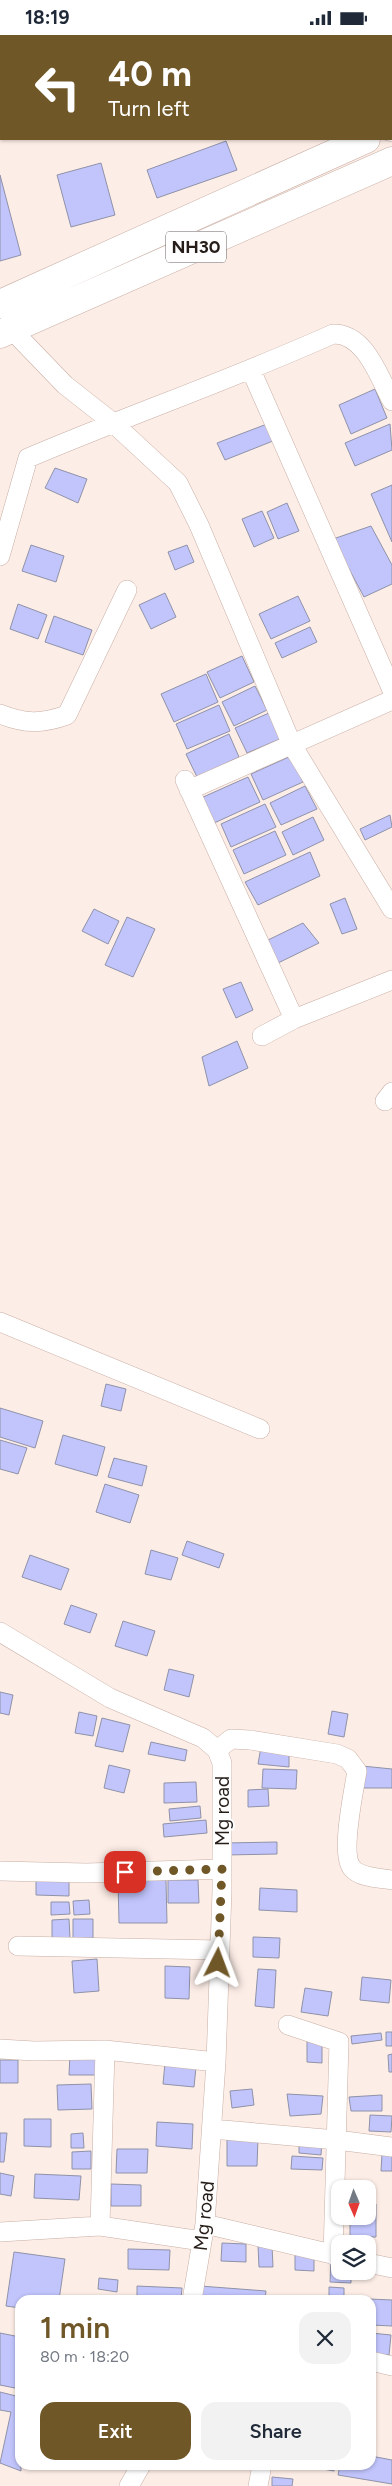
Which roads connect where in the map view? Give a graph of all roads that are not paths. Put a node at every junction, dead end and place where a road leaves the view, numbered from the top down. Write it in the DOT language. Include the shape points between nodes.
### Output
graph roads {
  1 [pos="364,140"];
  2 [pos="392,161"];
  3 [pos="0,303"];
  4 [pos="6,332"];
  5 [pos="251,371"];
  6 [pos="392,401"];
  7 [pos="112,422"];
  8 [pos="0,556"];
  9 [pos="127,590"];
  10 [pos="392,690"];
  11 [pos="392,700"];
  12 [pos="0,714"];
  13 [pos="292,745"];
  14 [pos="392,909"];
  15 [pos="392,980"];
  16 [pos="294,1019"];
  17 [pos="262,1036"];
  18 [pos="0,1323"];
  19 [pos="260,1429"];
  20 [pos="0,1633"];
  21 [pos="217,1750"];
  22 [pos="222,1869"];
  23 [pos="0,1871"];
  24 [pos="392,1880"];
  25 [pos="18,1946"];
  26 [pos="219,1950"];
  27 [pos="288,2025"];
  28 [pos="0,2049"];
  29 [pos="105,2050"];
  30 [pos="216,2062"];
  31 [pos="212,2129"];
  32 [pos="337,2140"];
  33 [pos="392,2147"];
  34 [pos="100,2226"];
  35 [pos="0,2232"];
  36 [pos="203,2232"];
  37 [pos="336,2235"];
  38 [pos="331,2255"];
  39 [pos="376,2265"];
  40 [pos="392,2269"];
  41 [pos="193,2295"];
  42 [pos="376,2362"];
  43 [pos="392,2366"];
  44 [pos="138,2470"];
  45 [pos="261,2470"];
  46 [pos="129,2486"];
  47 [pos="258,2486"];
  1 -- 3 [label="highway, NH30"];
  2 -- 4 [label="highway, NH30"];
  4 -- 7 [label="street"];
  5 -- 6 [label="street" via="333,334 344,333 363,348"];
  5 -- 7 [label="street"];
  5 -- 10 [label="street"];
  7 -- 8 [label="street" via="28,458"];
  7 -- 13 [label="street" via="178,483"];
  9 -- 12 [label="street" via="67,715 47,723 16,721"];
  11 -- 13 [label="street"];
  13 -- 14 [label="street"];
  13 -- 16 [label="street" via="187,785"];
  15 -- 16 [label="street"];
  16 -- 17 [label="street"];
  18 -- 19 [label="street"];
  20 -- 21 [label="street, Mg road" via="110,1699 204,1738"];
  21 -- 22 [label="street, Mg road" via="222,1763"];
  21 -- 24 [label="street" via="231,1739 250,1740 338,1754 348,1759 357,1771 346,1855 352,1868 365,1875"];
  22 -- 23 [label="street" via="86,1873"];
  22 -- 26 [label="street, Mg road"];
  25 -- 26 [label="street"];
  26 -- 30 [label="street, Mg road"];
  27 -- 32 [label="street" via="339,2043"];
  28 -- 29 [label="street"];
  29 -- 30 [label="street"];
  29 -- 34 [label="street"];
  30 -- 31 [label="street, Mg road"];
  31 -- 32 [label="street"];
  31 -- 36 [label="street, Mg road"];
  32 -- 33 [label="street"];
  32 -- 37 [label="street"];
  34 -- 35 [label="street"];
  34 -- 36 [label="street"];
  36 -- 38 [label="street"];
  36 -- 41 [label="street, Mg road"];
  39 -- 40 [label="street"];
  42 -- 43 [label="street"];
  44 -- 46 [label="street"];
  45 -- 47 [label="street"];
}
